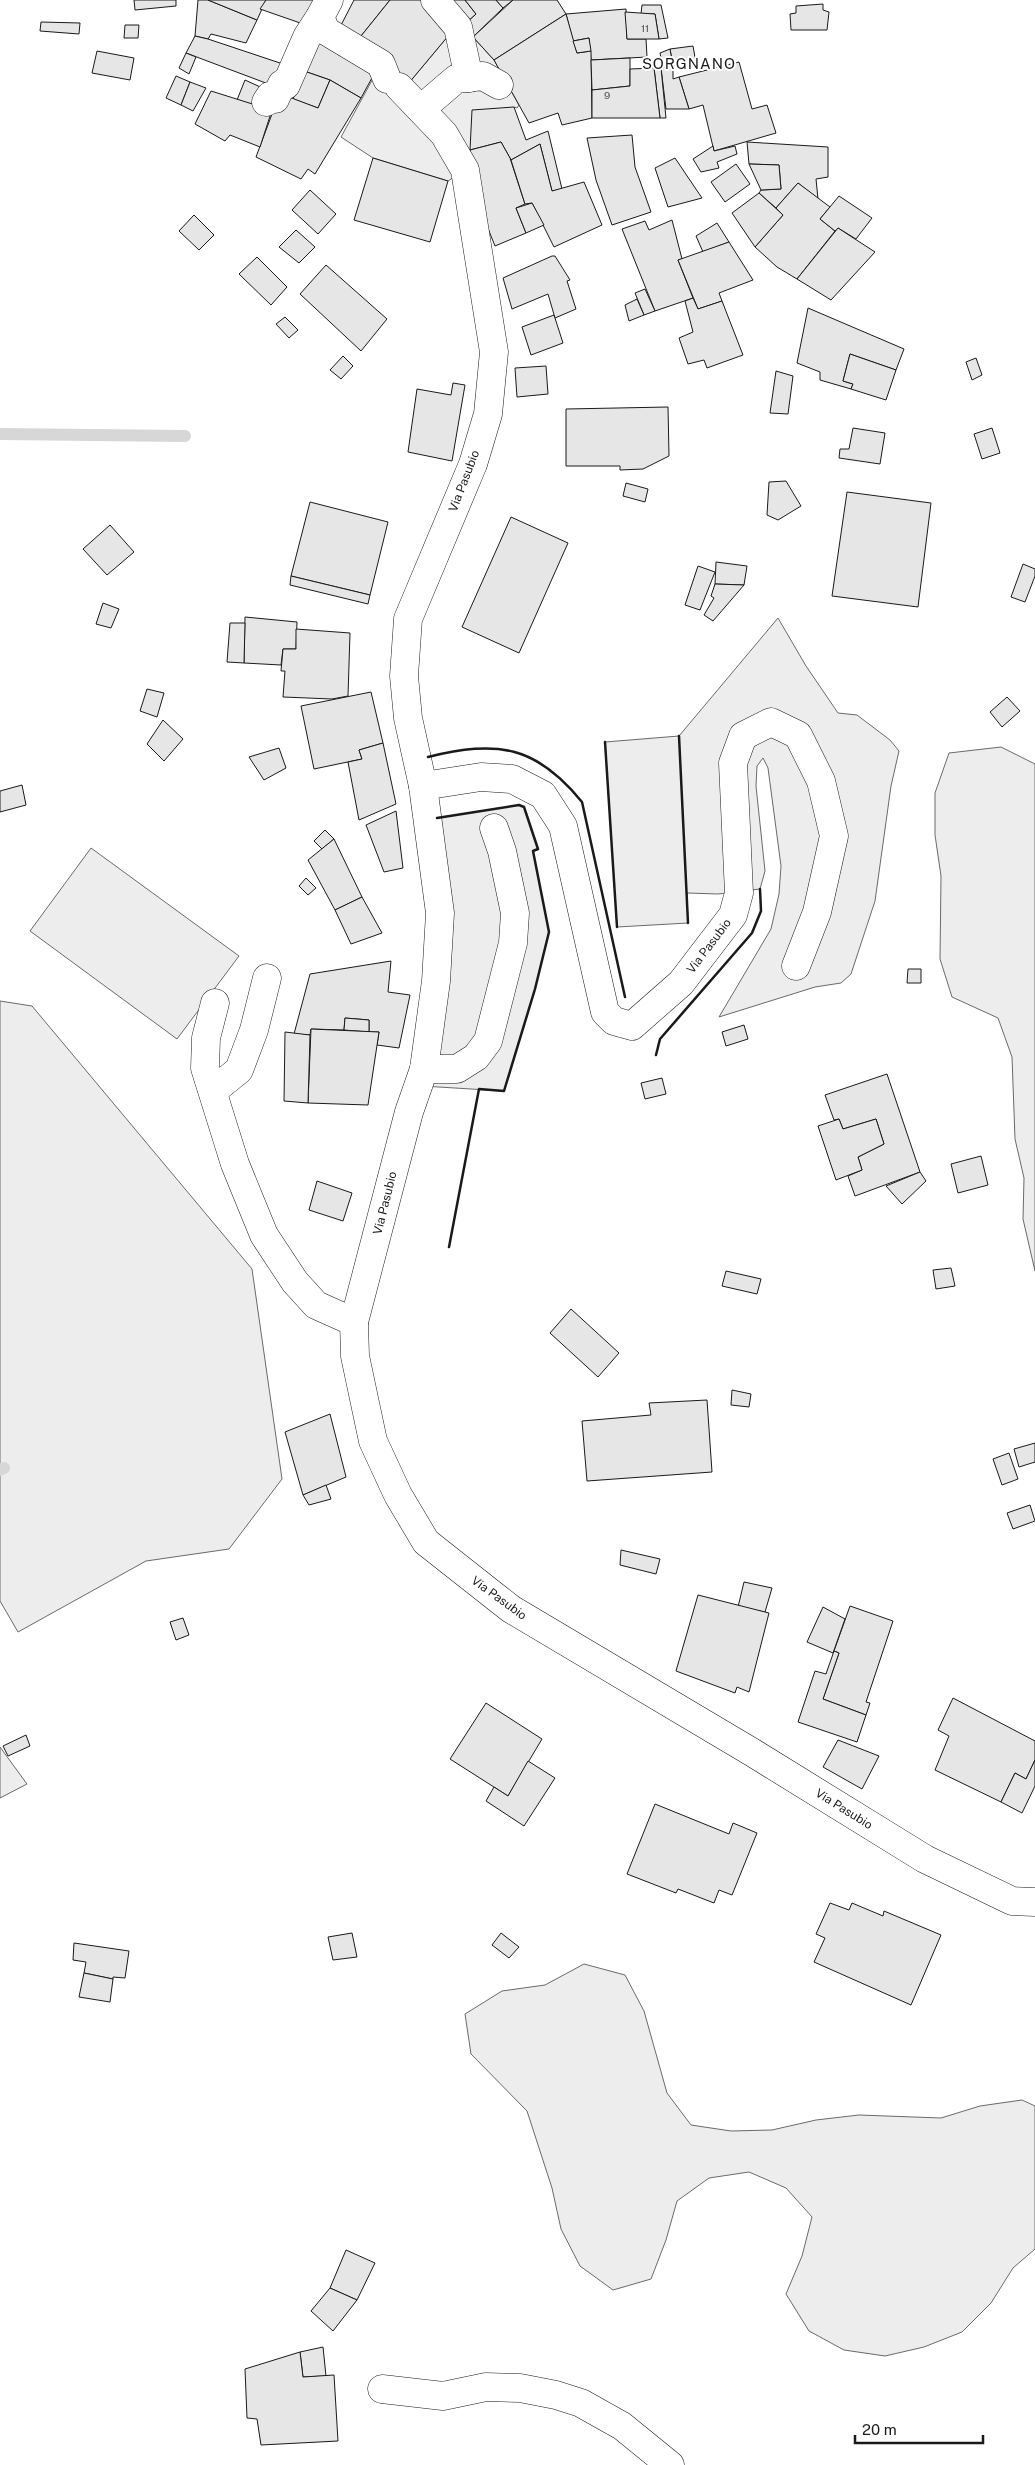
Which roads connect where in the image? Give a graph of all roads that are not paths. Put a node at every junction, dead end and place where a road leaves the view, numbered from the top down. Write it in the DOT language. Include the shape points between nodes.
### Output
graph roads {
  1 [pos="435,0"];
  2 [pos="325,8"];
  3 [pos="469,78"];
  4 [pos="499,85"];
  5 [pos="266,102"];
  6 [pos="421,109"];
  7 [pos="423,786"];
  8 [pos="494,828"];
  9 [pos="796,966"];
  10 [pos="267,978"];
  11 [pos="215,1003"];
  12 [pos="424,1069"];
  13 [pos="213,1091"];
  14 [pos="354,1322"];
  15 [pos="1035,1902"];
  16 [pos="382,2389"];
  17 [pos="670,2465"];
  1 -- 3 [label="street" via="458,27"];
  2 -- 5 [label="street" via="307,37 286,85 282,84 275,99 270,96"];
  2 -- 6 [label="street" via="326,31 382,64 393,83"];
  3 -- 4 [label="street" via="482,76"];
  3 -- 6 [label="street" via="456,79"];
  6 -- 7 [label="street, Via Pasubio" via="444,134 465,170 494,352 488,414 473,464 408,619 404,676 408,718"];
  7 -- 9 [label="street, Via Pasubio" via="481,778 512,779 544,795 563,826 605,1012 614,1021 632,1026 681,983 733,915 739,893 733,763 743,736 771,722 798,735 821,780 834,836 817,912"];
  7 -- 12 [label="street, Via Pasubio" via="440,913 436,981"];
  8 -- 12 [label="street" via="515,913 513,943 488,1041 476,1057 456,1069"];
  10 -- 13 [label="street" via="254,1030 239,1070"];
  11 -- 13 [label="street" via="206,1038 205,1068"];
  12 -- 14 [label="street, Via Pasubio" via="409,1112"];
  13 -- 14 [label="street" via="235,1164 264,1234 295,1282 316,1306"];
  14 -- 15 [label="street, Via Pasubio" via="355,1356 373,1441 398,1495 426,1542 511,1609 925,1859 1012,1901"];
  16 -- 17 [label="street" via="443,2396 486,2388 520,2388 556,2395 581,2403 622,2426"];
}
